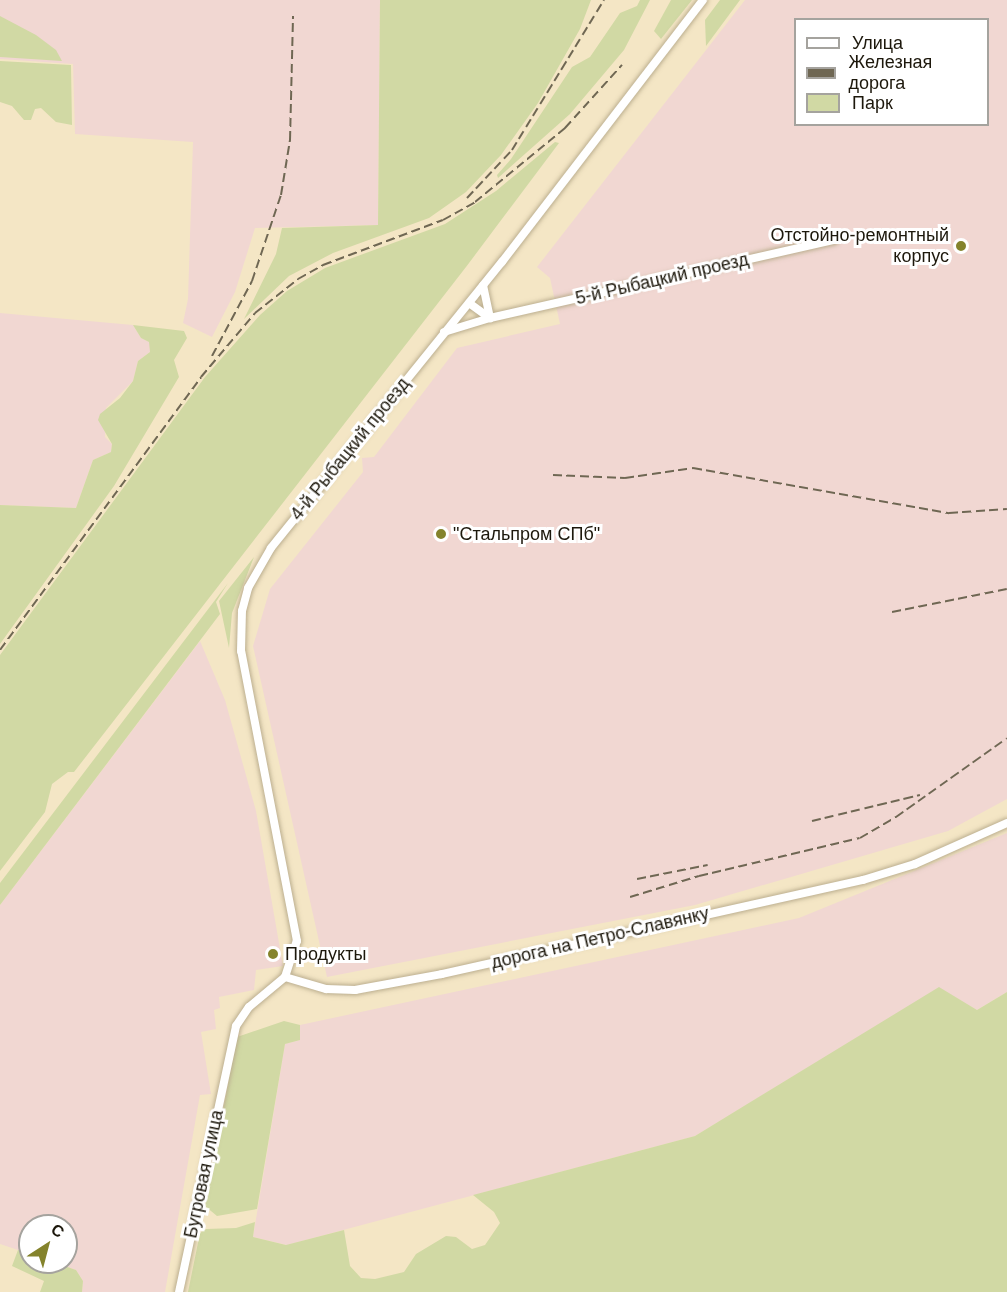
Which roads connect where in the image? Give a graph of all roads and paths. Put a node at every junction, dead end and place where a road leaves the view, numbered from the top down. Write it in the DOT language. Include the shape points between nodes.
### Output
graph roads {
  1 [pos="704,0"];
  2 [pos="834,240"];
  3 [pos="483,286"];
  4 [pos="469,303"];
  5 [pos="490,318"];
  6 [pos="444,332"];
  7 [pos="1007,823"];
  8 [pos="285,977"];
  9 [pos="179,1292"];
  1 -- 3 [label="street, 4-й Рыбацкий проезд"];
  2 -- 5 [label="street, 5-й Рыбацкий проезд"];
  3 -- 4 [label="street, 4-й Рыбацкий проезд"];
  3 -- 5 [label="street"];
  4 -- 5 [label="street"];
  4 -- 6 [label="street, 4-й Рыбацкий проезд"];
  5 -- 6 [label="street, 5-й Рыбацкий проезд"];
  6 -- 8 [label="street, 4-й Рыбацкий проезд" via="271,548 243,605 243,666 295,918 296,955"];
  7 -- 8 [label="street, дорога на Петро-Славянку" via="915,864 863,880 442,974 356,990 326,989"];
  8 -- 9 [label="street, Бугровая улица" via="241,1016 228,1056"];
}
